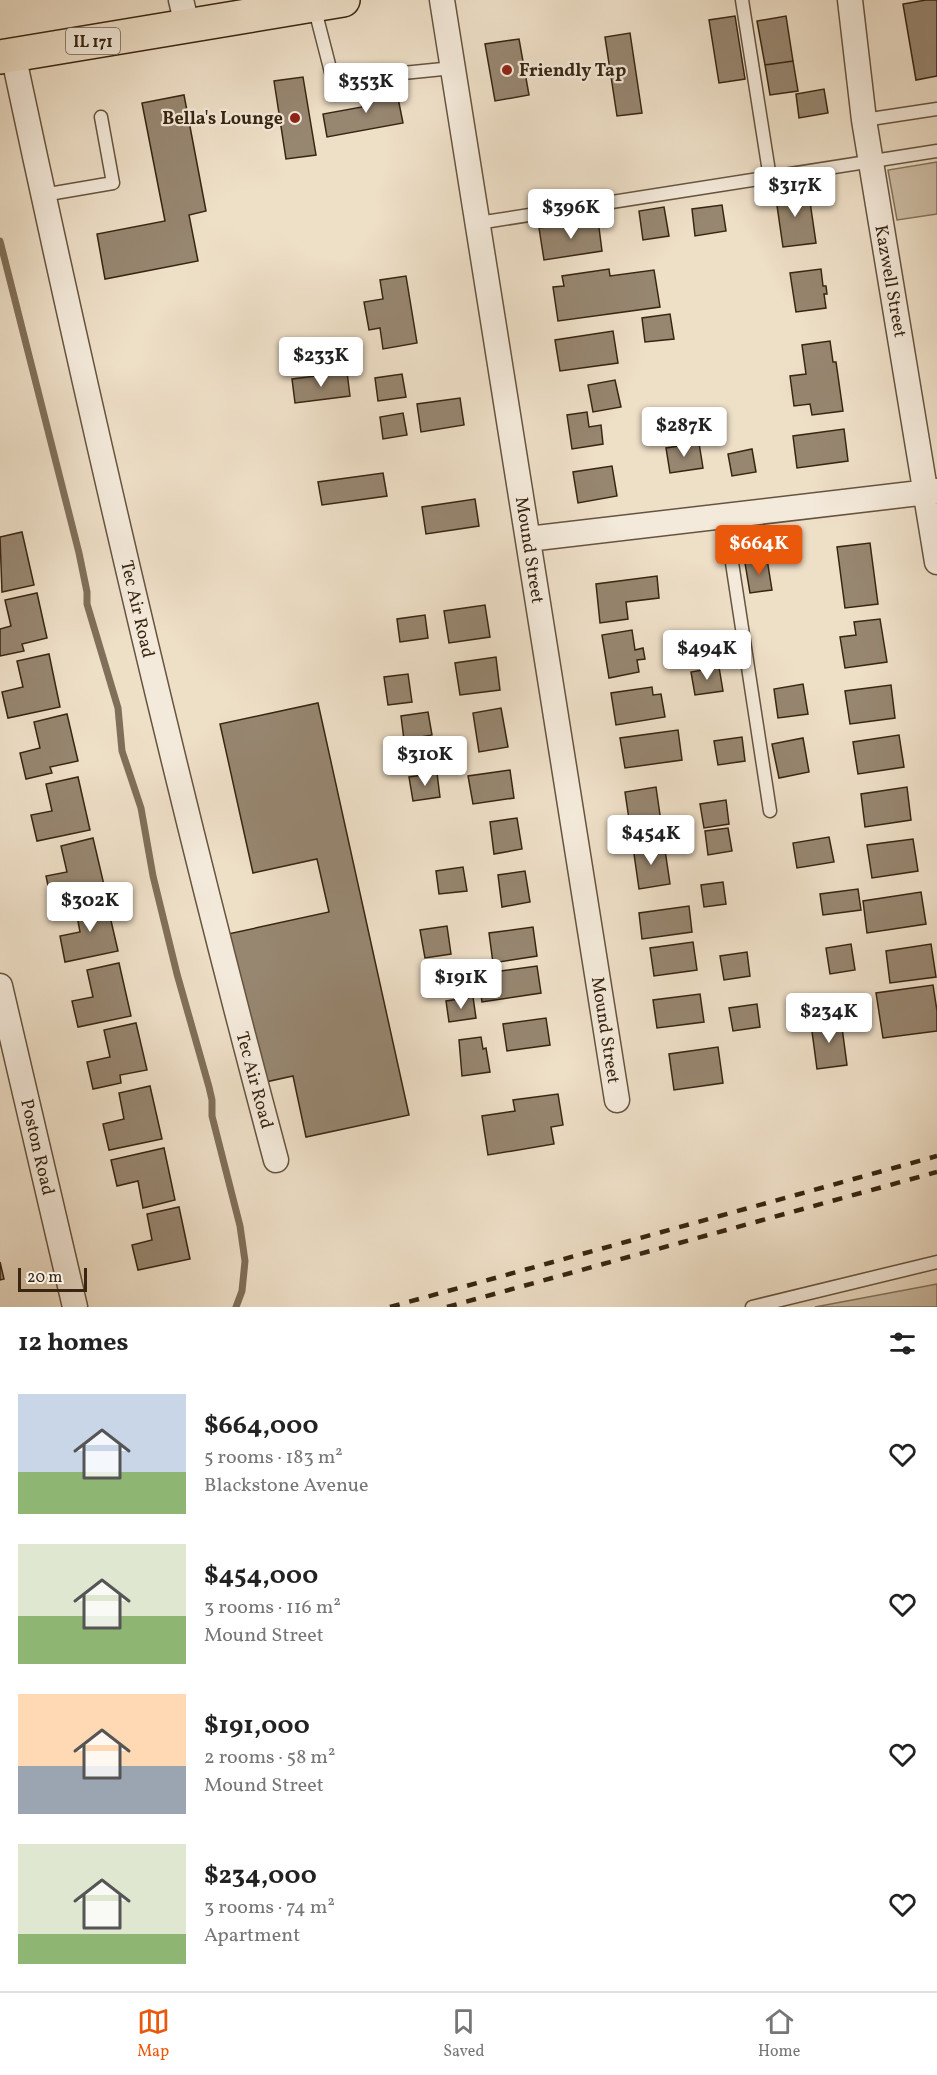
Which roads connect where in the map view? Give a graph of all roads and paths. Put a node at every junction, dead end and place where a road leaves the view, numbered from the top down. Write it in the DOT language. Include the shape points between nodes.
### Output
graph roads {
  1 [pos="442,0"];
  2 [pos="742,0"];
  3 [pos="850,0"];
  4 [pos="328,2"];
  5 [pos="184,12"];
  6 [pos="6,56"];
  7 [pos="453,68"];
  8 [pos="937,109"];
  9 [pos="101,117"];
  10 [pos="864,120"];
  11 [pos="937,151"];
  12 [pos="870,163"];
  13 [pos="770,178"];
  14 [pos="43,195"];
  15 [pos="478,223"];
  16 [pos="932,492"];
  17 [pos="725,517"];
  18 [pos="528,539"];
  19 [pos="937,562"];
  20 [pos="770,811"];
  21 [pos="0,986"];
  22 [pos="617,1100"];
  23 [pos="276,1160"];
  24 [pos="937,1262"];
  25 [pos="75,1307"];
  26 [pos="752,1307"];
  1 -- 7 [label="street, Mound Street"];
  2 -- 13 [label="lane"];
  3 -- 10 [label="street, Kazwell Street"];
  4 -- 5 [label="main road, IL 171"];
  4 -- 7 [label="lane" via="333,80"];
  5 -- 6 [label="main road, IL 171"];
  6 -- 14 [label="street, Tec Air Road"];
  7 -- 15 [label="street, Mound Street"];
  8 -- 10 [label="lane"];
  9 -- 14 [label="lane" via="113,183"];
  10 -- 12 [label="street, Kazwell Street"];
  11 -- 12 [label="lane"];
  12 -- 13 [label="lane"];
  12 -- 16 [label="street, Kazwell Street"];
  13 -- 15 [label="lane"];
  14 -- 23 [label="street, Tec Air Road" via="224,968"];
  15 -- 18 [label="street, Mound Street"];
  16 -- 17 [label="street"];
  16 -- 19 [label="street, Kazwell Street"];
  17 -- 18 [label="street"];
  17 -- 20 [label="lane"];
  18 -- 22 [label="street, Mound Street"];
  21 -- 25 [label="street, Poston Road"];
  24 -- 26 [label="lane"];
}
